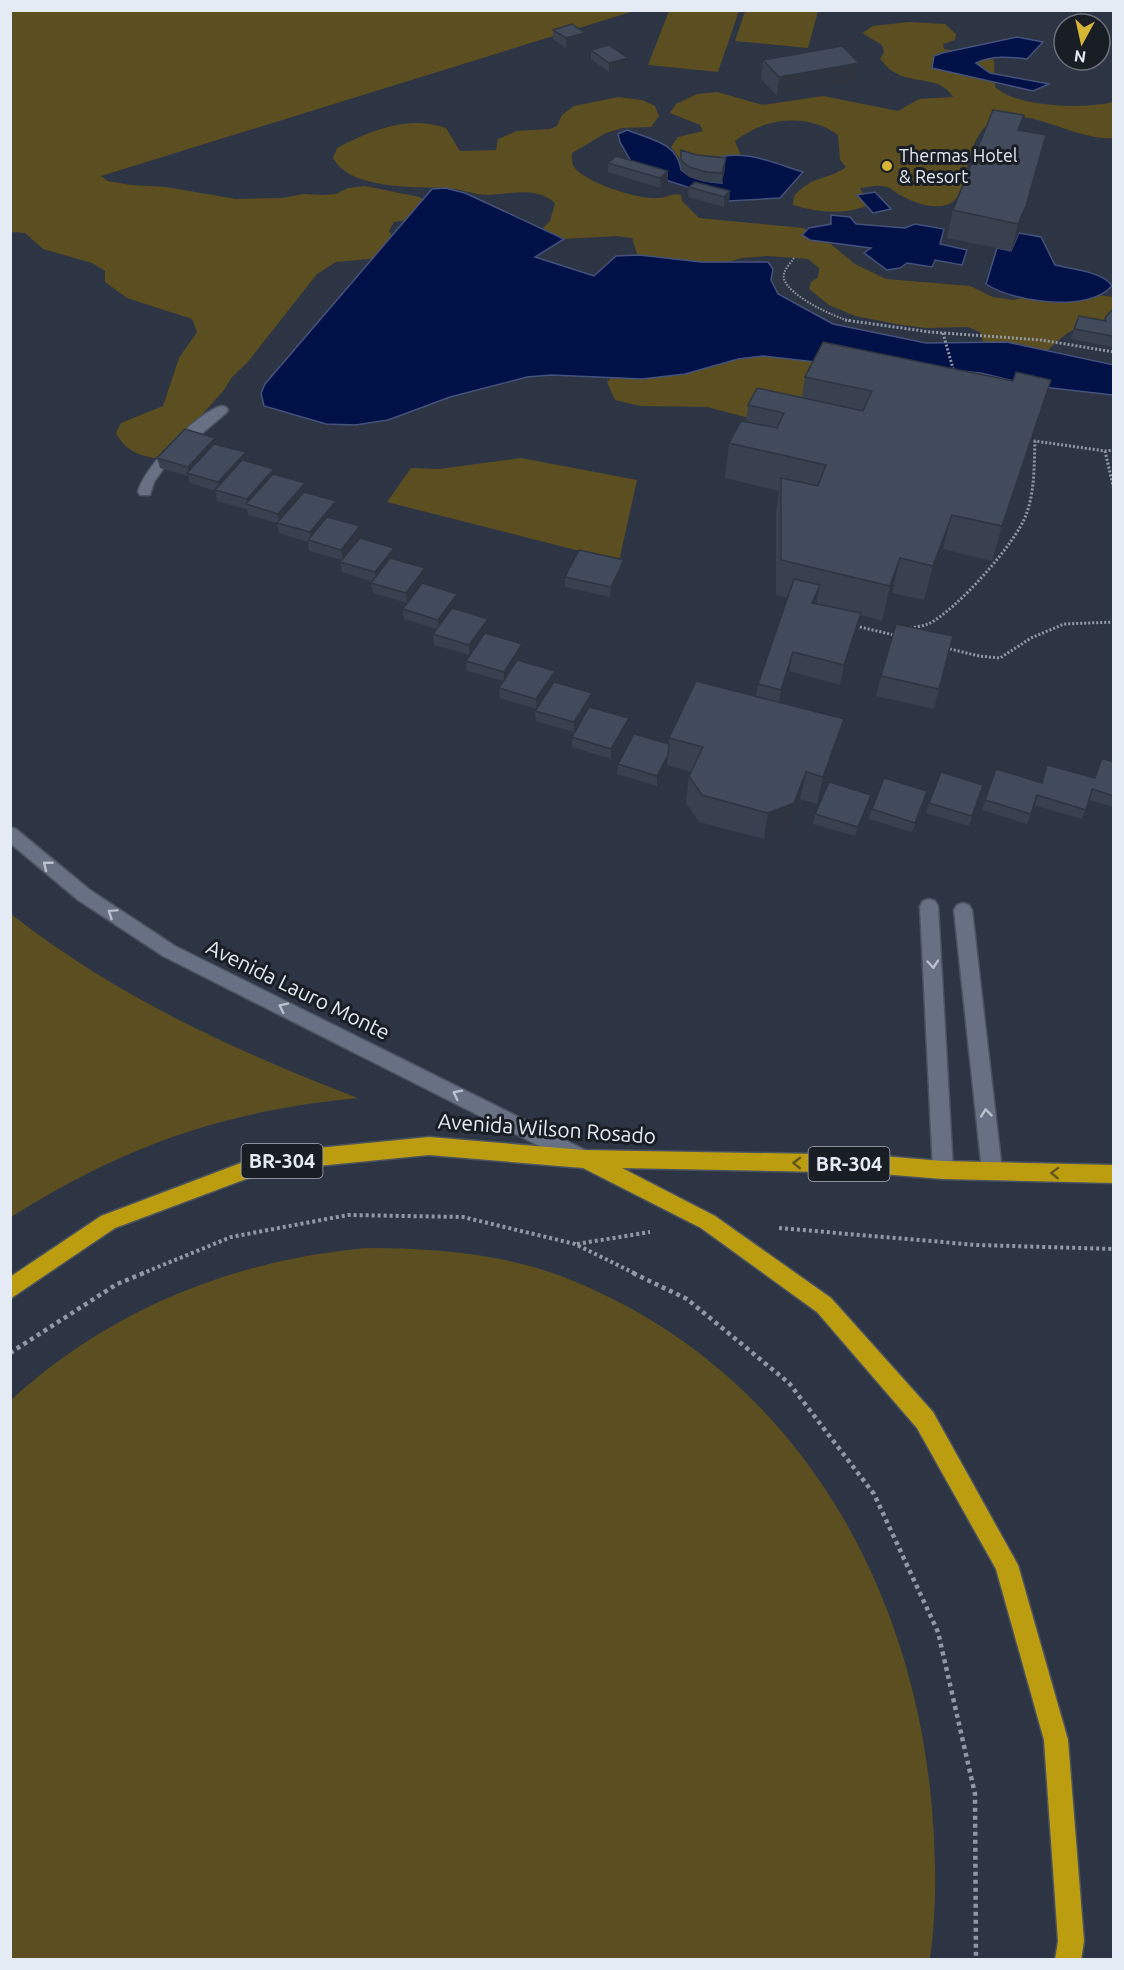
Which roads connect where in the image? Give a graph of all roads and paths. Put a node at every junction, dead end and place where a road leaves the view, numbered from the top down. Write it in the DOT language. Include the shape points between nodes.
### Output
graph roads {
  1 [pos="794,258"];
  2 [pos="943,333"];
  3 [pos="1113,352"];
  4 [pos="956,378"];
  5 [pos="221,410"];
  6 [pos="1113,450"];
  7 [pos="1105,451"];
  8 [pos="1113,490"];
  9 [pos="145,492"];
  10 [pos="1113,622"];
  11 [pos="854,626"];
  12 [pos="908,629"];
  13 [pos="898,631"];
  14 [pos="889,634"];
  15 [pos="900,637"];
  16 [pos="945,648"];
  17 [pos="10,833"];
  18 [pos="928,906"];
  19 [pos="963,910"];
  20 [pos="584,1159"];
  21 [pos="942,1170"];
  22 [pos="992,1171"];
  23 [pos="1113,1174"];
  24 [pos="708,1222"];
  25 [pos="767,1227"];
  26 [pos="575,1244"];
  27 [pos="1113,1249"];
  28 [pos="10,1289"];
  29 [pos="10,1353"];
  30 [pos="976,1959"];
  31 [pos="1068,1959"];
  1 -- 2 [label="path" via="784,278 791,290 828,313 848,321"];
  2 -- 3 [label="path" via="1041,340"];
  2 -- 4 [label="path"];
  5 -- 9 [label="street" via="175,448 146,481"];
  6 -- 7 [label="path"];
  7 -- 8 [label="path"];
  7 -- 12 [label="path" via="1035,441 1032,494 1026,516 1010,544 952,608 928,624"];
  10 -- 16 [label="path" via="1064,624 1031,638 1000,658"];
  11 -- 14 [label="path"];
  13 -- 14 [label="path"];
  14 -- 15 [label="path"];
  20 -- 17 [label="street, Avenida Lauro Monte, one-way" via="169,951 84,895"];
  18 -- 21 [label="street, one-way" via="936,995 936,1089"];
  22 -- 19 [label="street, one-way"];
  21 -- 20 [label="highway, Avenida Wilson Rosado / BR-304, one-way" via="868,1164"];
  20 -- 24 [label="highway"];
  20 -- 28 [label="highway, Avenida Wilson Rosado / BR-304" via="429,1146 267,1162 108,1222"];
  21 -- 22 [label="highway, Avenida Wilson Rosado / BR-304"];
  23 -- 22 [label="highway, Avenida Wilson Rosado / BR-304, one-way"];
  24 -- 26 [label="path"];
  24 -- 31 [label="highway" via="824,1305 926,1420 1006,1565 1056,1740 1071,1941"];
  25 -- 27 [label="path" via="978,1245"];
  26 -- 29 [label="path" via="463,1217 348,1215 231,1237 117,1284"];
  26 -- 30 [label="path" via="687,1299 789,1383 874,1494 938,1632 975,1794"];
}
